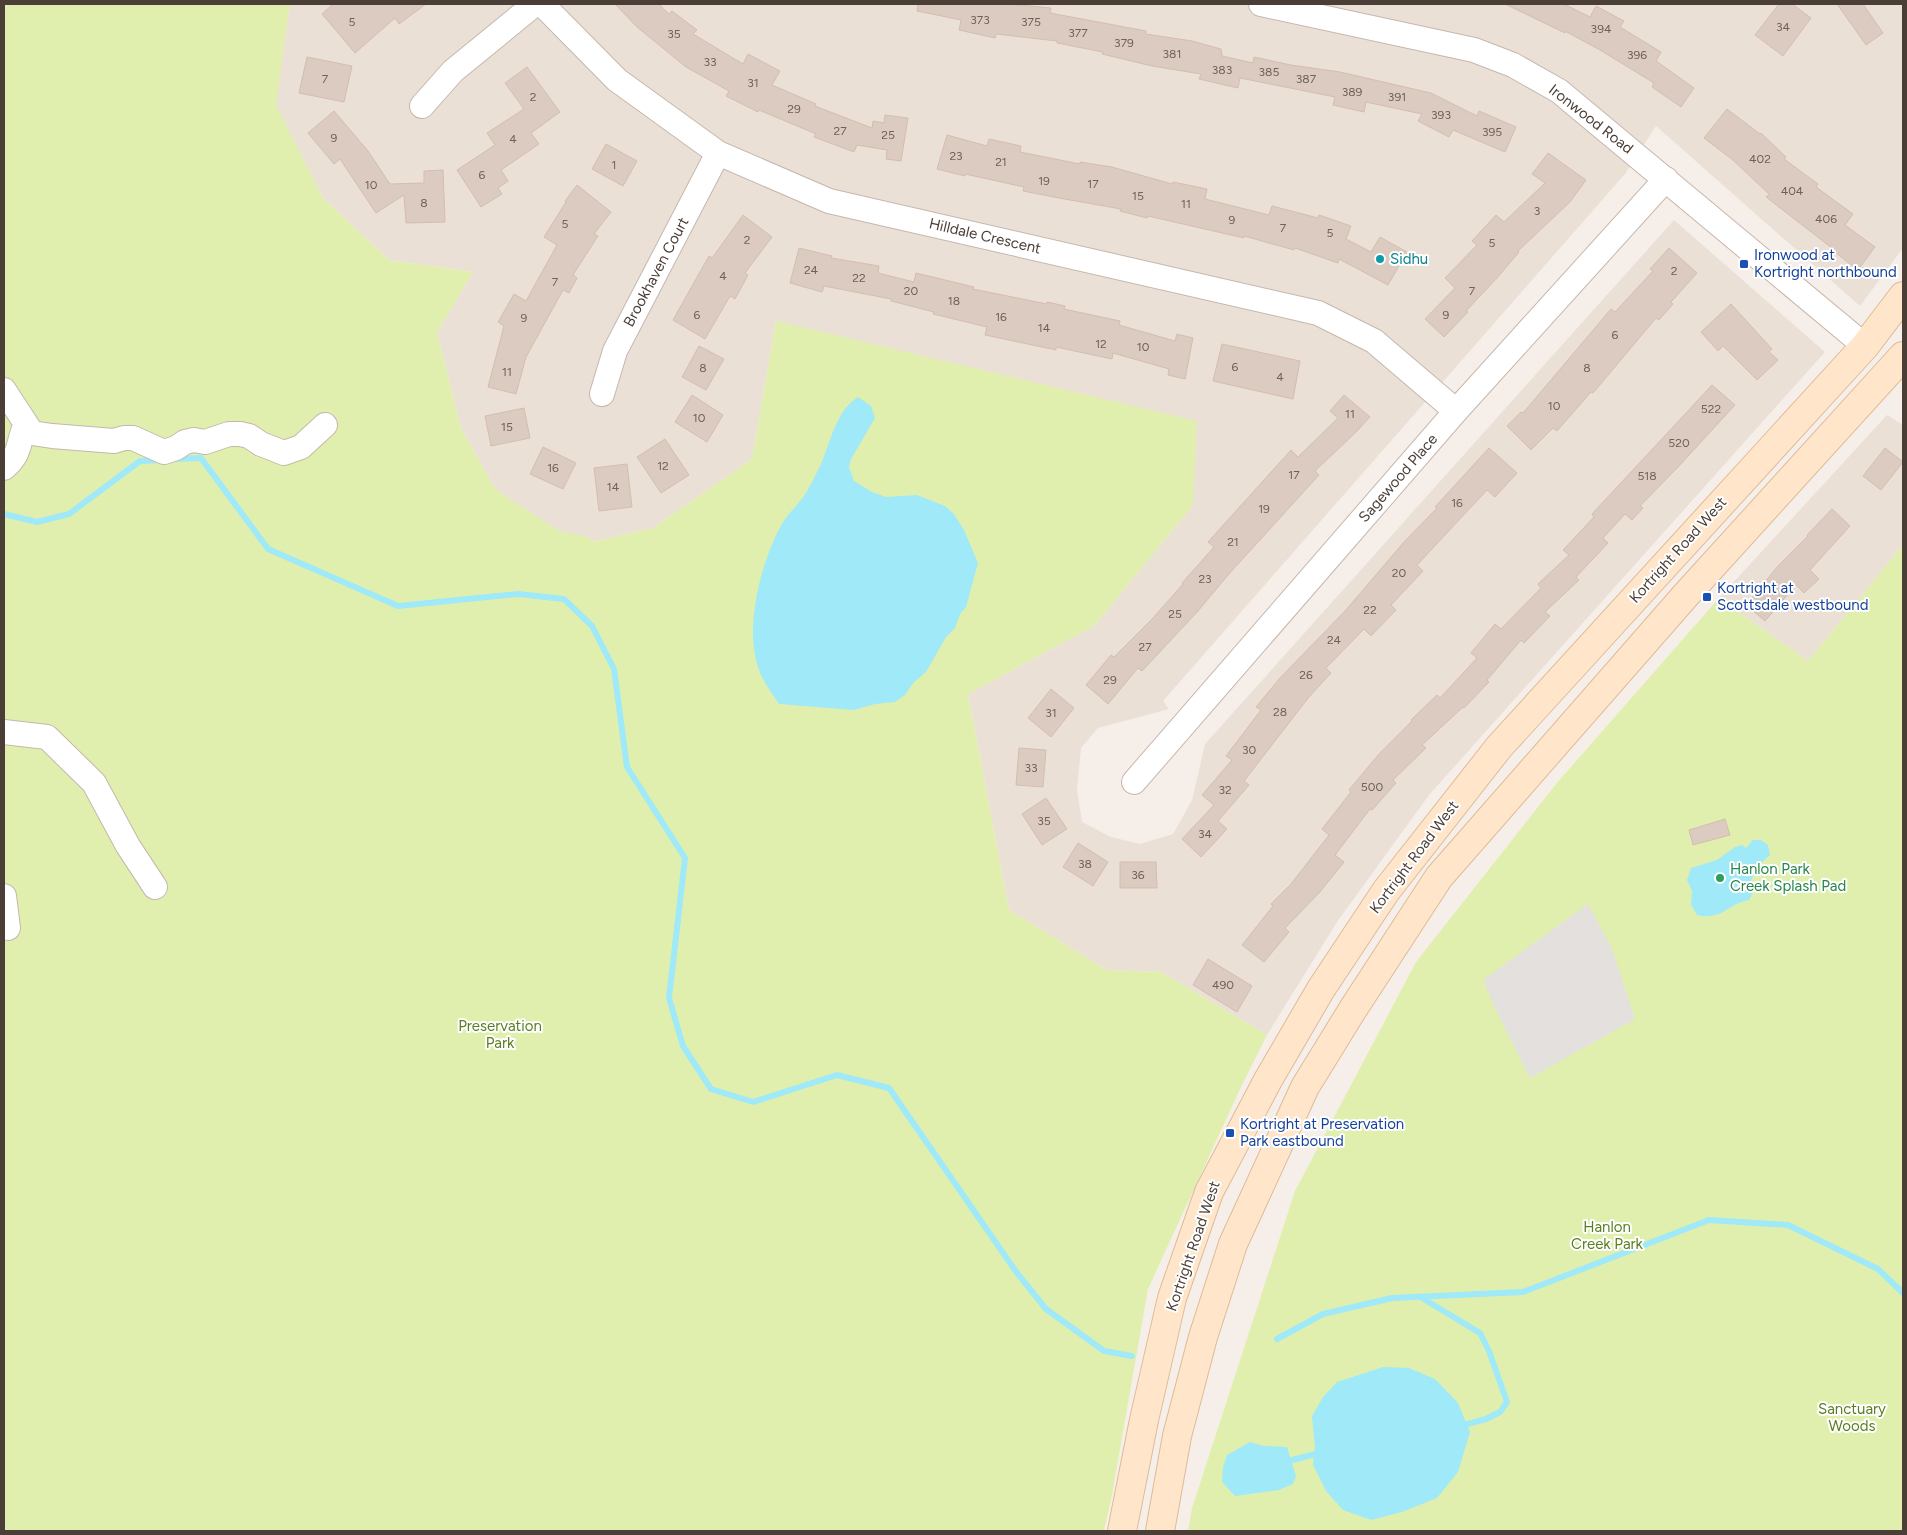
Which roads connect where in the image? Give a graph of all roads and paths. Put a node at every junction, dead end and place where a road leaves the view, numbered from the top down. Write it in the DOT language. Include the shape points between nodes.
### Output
graph roads {
  1 [pos="536,4"];
  2 [pos="542,4"];
  3 [pos="1261,4"];
  4 [pos="422,106"];
  5 [pos="718,153"];
  6 [pos="1666,179"];
  7 [pos="1903,296"];
  8 [pos="1865,346"];
  9 [pos="1900,365"];
  10 [pos="4,390"];
  11 [pos="602,394"];
  12 [pos="1456,411"];
  13 [pos="26,424"];
  14 [pos="325,425"];
  15 [pos="4,468"];
  16 [pos="4,732"];
  17 [pos="1134,782"];
  18 [pos="155,887"];
  19 [pos="4,896"];
  20 [pos="8,928"];
  21 [pos="1122,1531"];
  22 [pos="1160,1531"];
  1 -- 4 [label="street" via="453,71"];
  2 -- 5 [label="street, Hilldale Crescent" via="617,80"];
  3 -- 6 [label="street, Ironwood Road" via="1474,50 1513,65 1558,91"];
  5 -- 11 [label="street, Brookhaven Court" via="615,351"];
  5 -- 12 [label="street, Hilldale Crescent" via="829,200 1318,313 1374,340"];
  6 -- 8 [label="street, Ironwood Road"];
  6 -- 12 [label="street, Sagewood Place"];
  7 -- 8 [label="street, Kortright Road West"];
  8 -- 9 [label="street"];
  8 -- 21 [label="street, Kortright Road West" via="1499,747 1386,890 1320,988 1209,1192 1172,1298"];
  9 -- 22 [label="street" via="1685,596 1439,877 1353,1009 1305,1087 1234,1244 1203,1337 1178,1436"];
  10 -- 13 [label="street"];
  12 -- 17 [label="street, Sagewood Place"];
  13 -- 14 [label="street" via="32,433 114,441 133,438 164,452 185,442 205,442 240,434 284,453 301,447"];
  13 -- 15 [label="street" via="18,451"];
  16 -- 18 [label="street" via="47,737 94,783 128,846"];
  19 -- 20 [label="street"];
}
